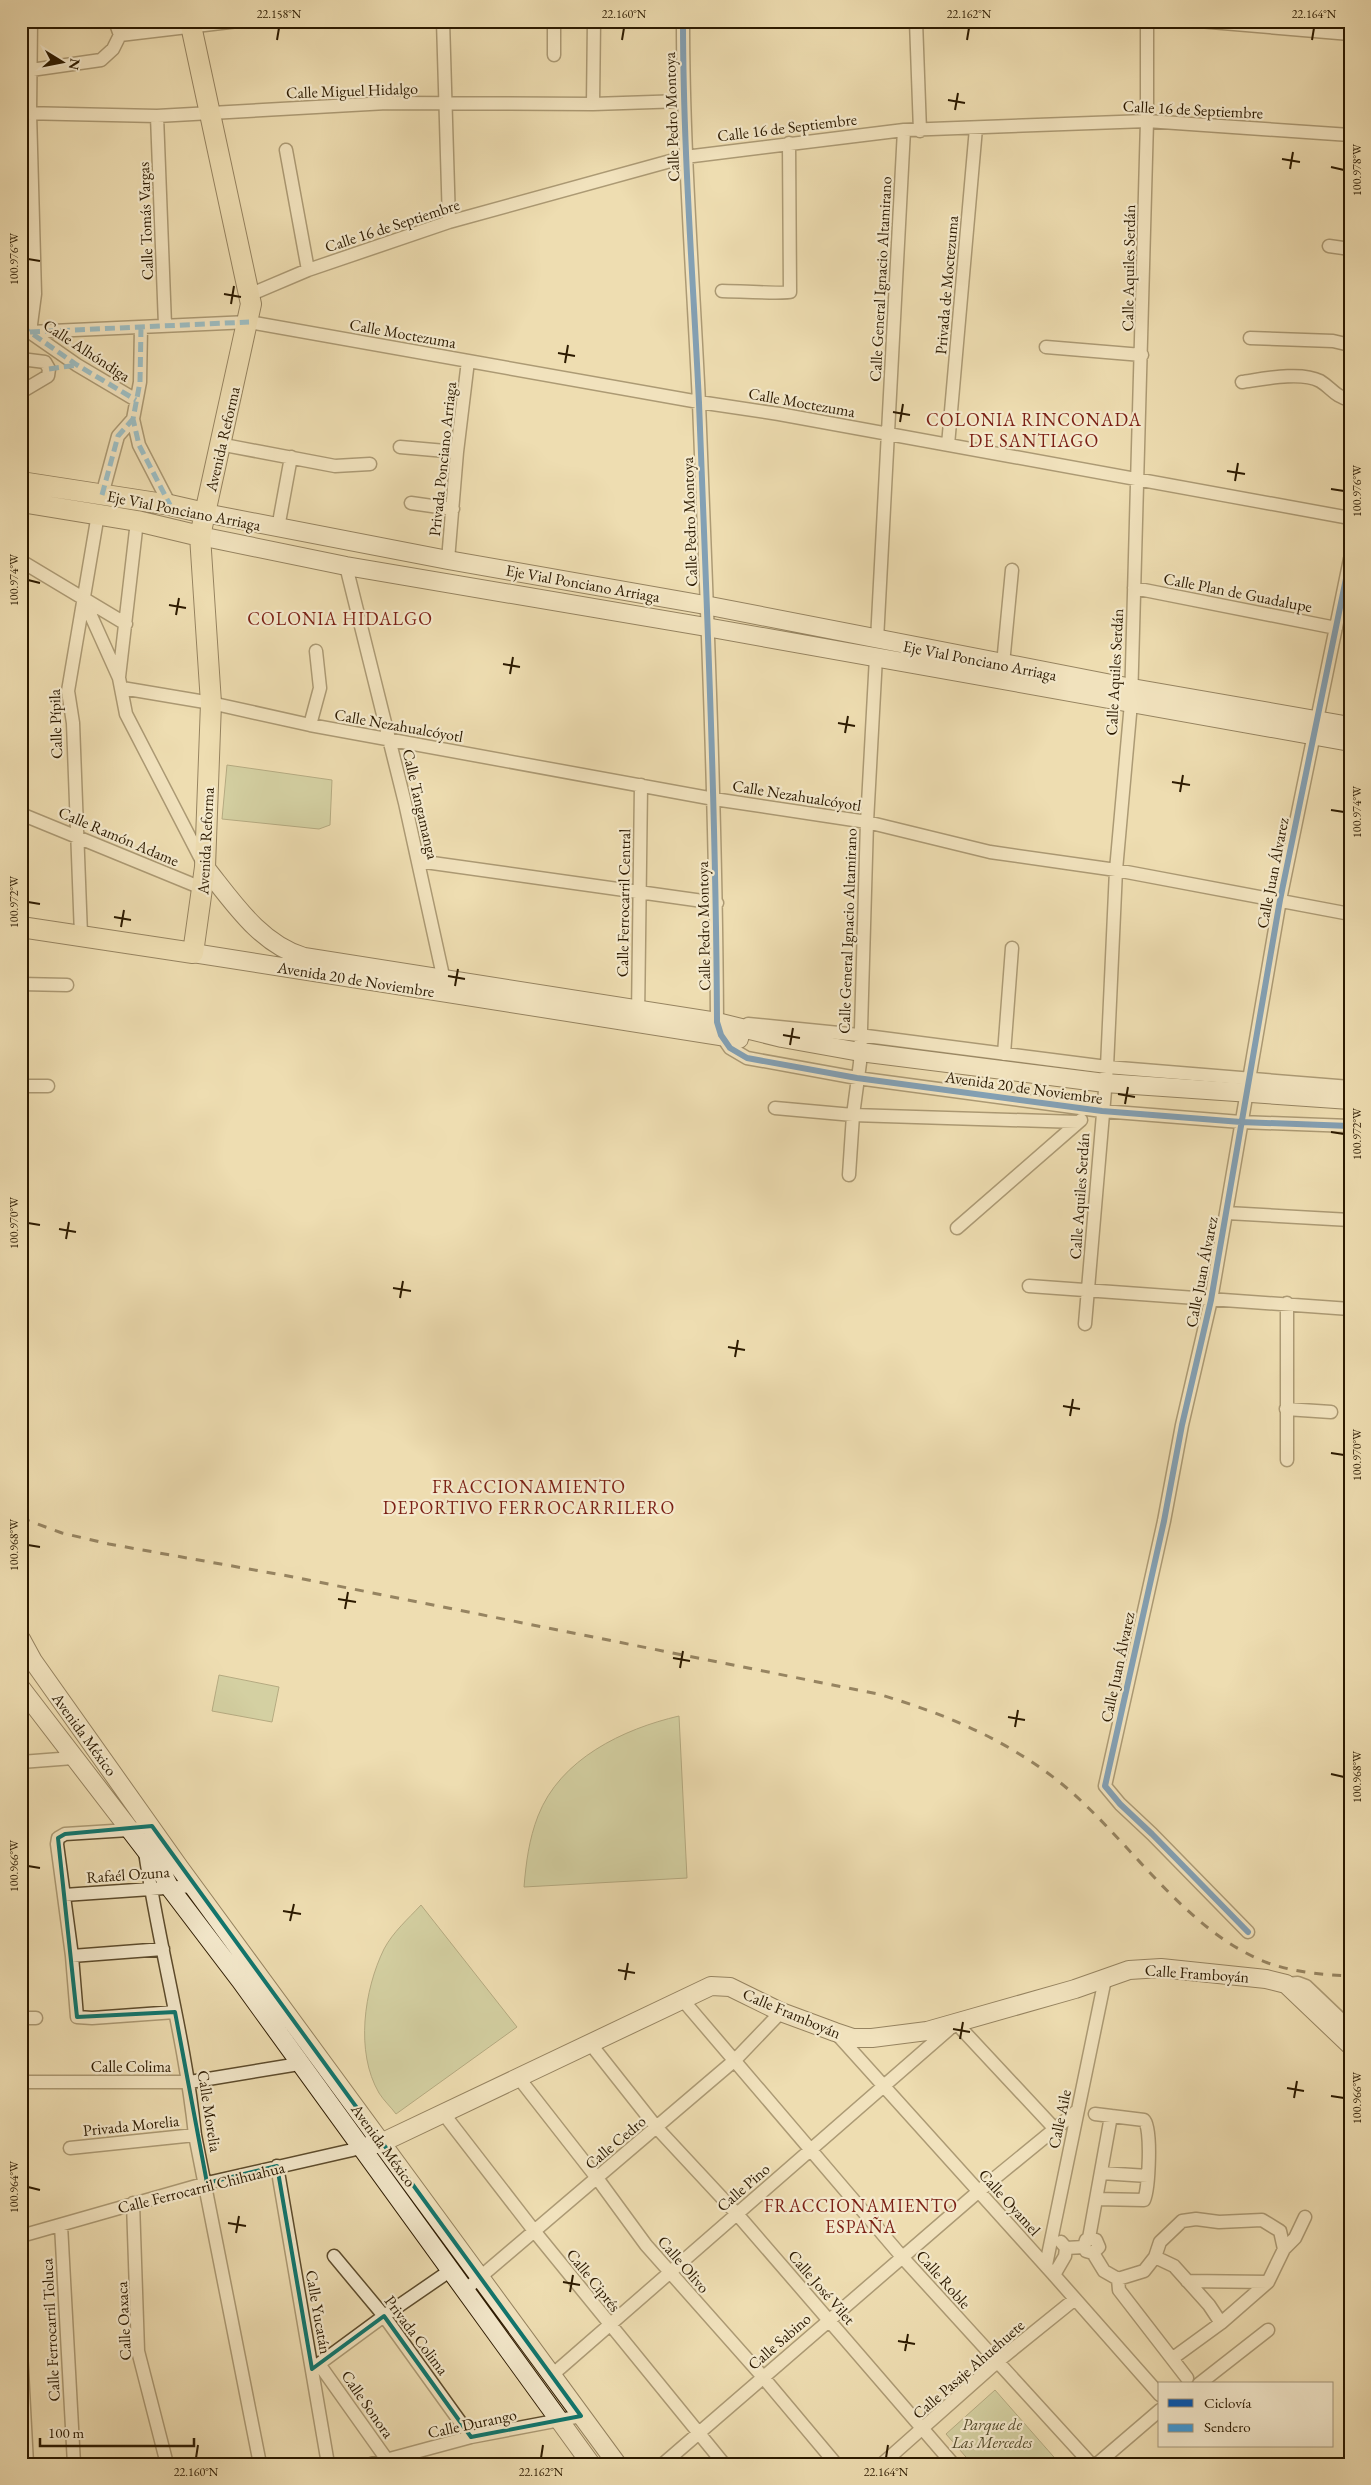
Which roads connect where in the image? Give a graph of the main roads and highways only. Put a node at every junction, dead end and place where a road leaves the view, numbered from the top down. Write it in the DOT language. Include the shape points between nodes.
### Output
graph roads {
  1 [pos="191,24"];
  2 [pos="21,482"];
  3 [pos="21,502"];
  4 [pos="100,504"];
  5 [pos="205,513"];
  6 [pos="200,536"];
  7 [pos="877,648"];
  8 [pos="1131,696"];
  9 [pos="1350,726"];
  10 [pos="1315,727"];
  11 [pos="1350,742"];
  12 [pos="205,867"];
  13 [pos="21,927"];
  14 [pos="193,953"];
  15 [pos="445,986"];
  16 [pos="1246,1100"];
  17 [pos="1350,1100"];
  18 [pos="1350,1111"];
  19 [pos="21,1639"];
  20 [pos="21,1658"];
  21 [pos="21,1688"];
  22 [pos="116,1794"];
  23 [pos="152,1826"];
  24 [pos="129,1830"];
  25 [pos="257,1970"];
  26 [pos="240,1980"];
  27 [pos="1350,2045"];
  28 [pos="383,2142"];
  29 [pos="361,2148"];
  30 [pos="589,2463"];
  31 [pos="617,2464"];
  1 -- 5 [label="main road, Avenida Reforma" via="252,304"];
  2 -- 4 [label="main road, Eje Vial Ponciano Arriaga"];
  3 -- 4 [label="main road, Eje Vial Ponciano Arriaga"];
  4 -- 5 [label="main road, Eje Vial Ponciano Arriaga" via="170,505"];
  4 -- 6 [label="main road, Eje Vial Ponciano Arriaga" via="137,521"];
  5 -- 6 [label="main road, Avenida Reforma"];
  5 -- 7 [label="main road, Eje Vial Ponciano Arriaga" via="705,605"];
  6 -- 7 [label="main road, Eje Vial Ponciano Arriaga" via="346,566 706,627"];
  6 -- 12 [label="main road, Avenida Reforma" via="211,703"];
  7 -- 8 [label="main road, Eje Vial Ponciano Arriaga"];
  7 -- 8 [label="main road, Eje Vial Ponciano Arriaga" via="1004,664"];
  8 -- 10 [label="main road, Eje Vial Ponciano Arriaga"];
  9 -- 10 [label="main road, Eje Vial Ponciano Arriaga"];
  10 -- 11 [label="main road, Eje Vial Ponciano Arriaga"];
  12 -- 14 [label="main road, Avenida Reforma"];
  12 -- 15 [label="main road, Avenida 20 de Noviembre" via="258,931 277,946 304,957"];
  13 -- 14 [label="main road, Avenida 20 de Noviembre"];
  14 -- 15 [label="main road, Avenida 20 de Noviembre"];
  15 -- 16 [label="main road, Avenida 20 de Noviembre" via="724,1027 859,1057 1105,1089"];
  16 -- 17 [label="main road, Avenida 20 de Noviembre"];
  16 -- 18 [label="main road, Avenida 20 de Noviembre"];
  19 -- 23 [label="main road, Avenida México" via="33,1661"];
  20 -- 22 [label="main road, Avenida México"];
  21 -- 24 [label="main road, Avenida México"];
  22 -- 23 [label="main road, Avenida México"];
  22 -- 24 [label="main road, Avenida México"];
  23 -- 25 [label="main road, Avenida México"];
  24 -- 26 [label="main road, Avenida México"];
  25 -- 26 [label="main road" via="254,1975"];
  25 -- 28 [label="main road, Avenida México"];
  26 -- 29 [label="main road, Avenida México"];
  27 -- 28 [label="main road, Calle Framboyán" via="1286,1984 1161,1968 1129,1970 927,2031 872,2038 853,2038 834,2032 781,2012 730,1987 711,1986"];
  28 -- 29 [label="main road, Calle Ferrocarril Chihuahua"];
  28 -- 31 [label="main road, Avenida México"];
  29 -- 30 [label="main road, Avenida México"];
}
